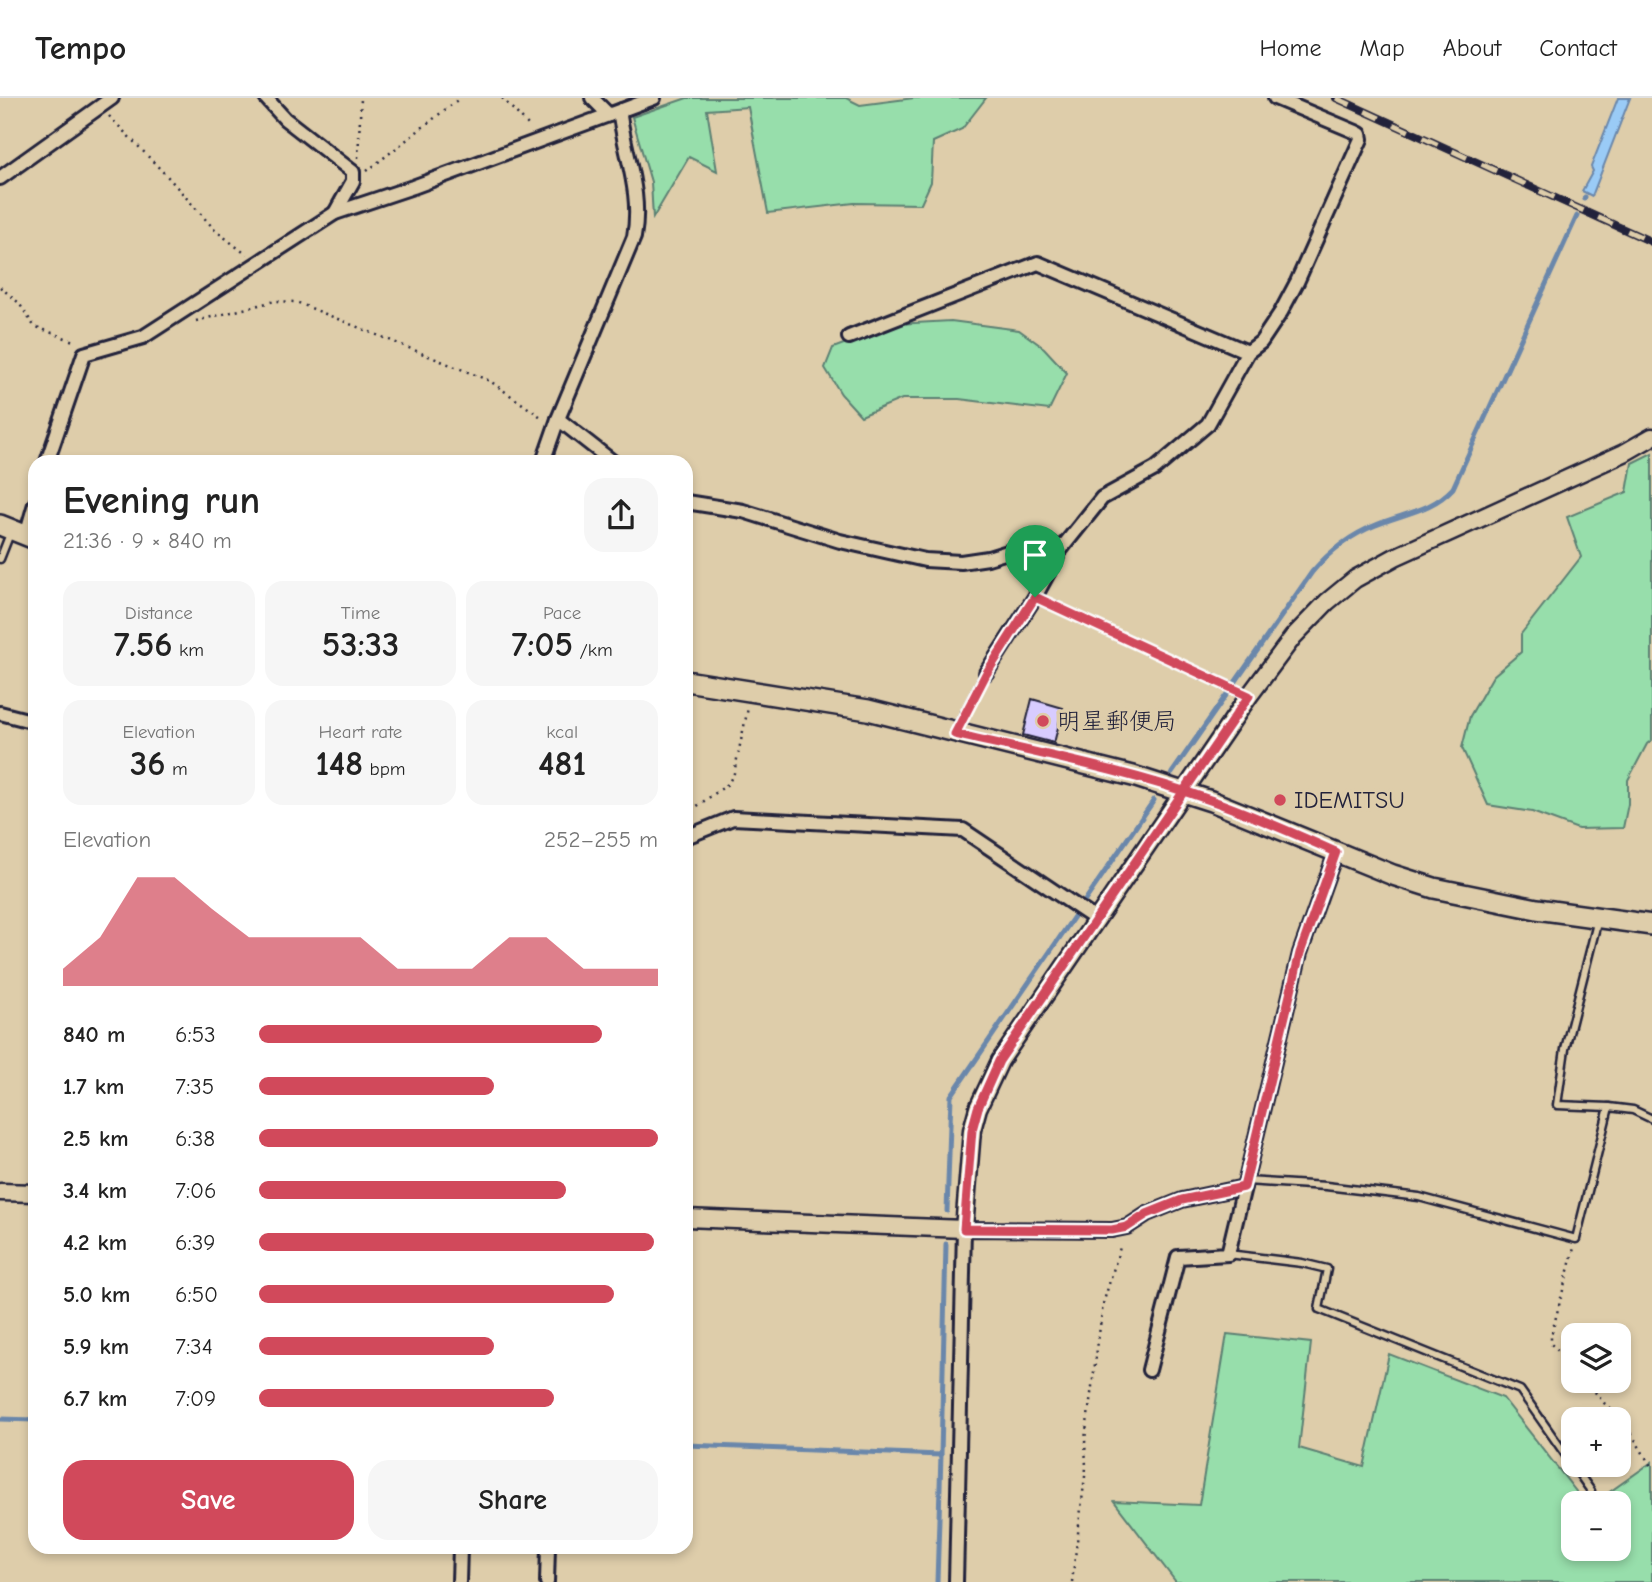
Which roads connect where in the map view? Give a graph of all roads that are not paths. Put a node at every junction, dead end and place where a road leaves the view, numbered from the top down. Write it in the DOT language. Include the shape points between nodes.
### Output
graph roads {
  1 [pos="112,98"];
  2 [pos="266,98"];
  3 [pos="592,98"];
  4 [pos="654,98"];
  5 [pos="1275,98"];
  6 [pos="622,110"];
  7 [pos="608,116"];
  8 [pos="0,178"];
  9 [pos="335,213"];
  10 [pos="849,337"];
  11 [pos="1248,352"];
  12 [pos="557,422"];
  13 [pos="1652,437"];
  14 [pos="49,455"];
  15 [pos="545,455"];
  16 [pos="603,455"];
  17 [pos="693,503"];
  18 [pos="28,516"];
  19 [pos="18,532"];
  20 [pos="1061,549"];
  21 [pos="0,559"];
  22 [pos="1035,597"];
  23 [pos="986,674"];
  24 [pos="693,682"];
  25 [pos="1243,693"];
  26 [pos="0,713"];
  27 [pos="28,720"];
  28 [pos="955,734"];
  29 [pos="1185,792"];
  30 [pos="693,834"];
  31 [pos="1336,852"];
  32 [pos="1093,917"];
  33 [pos="1598,918"];
  34 [pos="1652,925"];
  35 [pos="1609,1107"];
  36 [pos="1652,1119"];
  37 [pos="1245,1184"];
  38 [pos="0,1192"];
  39 [pos="28,1194"];
  40 [pos="693,1219"];
  41 [pos="964,1229"];
  42 [pos="1228,1254"];
  43 [pos="1149,1370"];
  44 [pos="1590,1491"];
  45 [pos="460,1554"];
  46 [pos="548,1554"];
  47 [pos="459,1582"];
  48 [pos="547,1582"];
  49 [pos="956,1582"];
  1 -- 8 [label="street"];
  2 -- 9 [label="street" via="285,119 350,168 354,177"];
  3 -- 7 [label="street"];
  4 -- 6 [label="street"];
  5 -- 11 [label="street" via="1356,132 1361,139 1297,282 1261,342"];
  6 -- 7 [label="street"];
  6 -- 12 [label="street" via="636,197 634,237"];
  7 -- 9 [label="street"];
  9 -- 14 [label="street" via="143,337 84,354"];
  10 -- 11 [label="street" via="1038,263"];
  11 -- 20 [label="street" via="1208,424 1155,469 1102,498"];
  12 -- 15 [label="street"];
  12 -- 16 [label="street"];
  13 -- 25 [label="street" via="1355,579 1327,602"];
  17 -- 20 [label="street" via="743,511 840,541 925,560 975,560 1034,544 1049,543"];
  18 -- 19 [label="street"];
  19 -- 21 [label="lane"];
  20 -- 22 [label="street"];
  22 -- 23 [label="street"];
  22 -- 25 [label="lane"];
  23 -- 28 [label="lane"];
  24 -- 28 [label="main road" via="868,710"];
  25 -- 29 [label="street"];
  26 -- 27 [label="street"];
  28 -- 29 [label="main road"];
  29 -- 31 [label="main road"];
  29 -- 32 [label="street"];
  30 -- 32 [label="street" via="733,818 962,830"];
  31 -- 33 [label="main road" via="1434,888"];
  31 -- 37 [label="street" via="1300,953"];
  32 -- 41 [label="street" via="988,1084 972,1130"];
  33 -- 34 [label="main road"];
  33 -- 35 [label="lane" via="1565,1049 1557,1105"];
  35 -- 36 [label="lane" via="1633,1110"];
  35 -- 37 [label="lane" via="1576,1239 1419,1197 1326,1186"];
  37 -- 41 [label="street" via="1182,1200 1112,1230"];
  37 -- 42 [label="street"];
  38 -- 39 [label="street"];
  40 -- 41 [label="street"];
  41 -- 49 [label="street"];
  42 -- 43 [label="street" via="1178,1257"];
  42 -- 44 [label="lane" via="1326,1269 1319,1309 1520,1391"];
  45 -- 47 [label="street"];
  46 -- 48 [label="street"];
}
